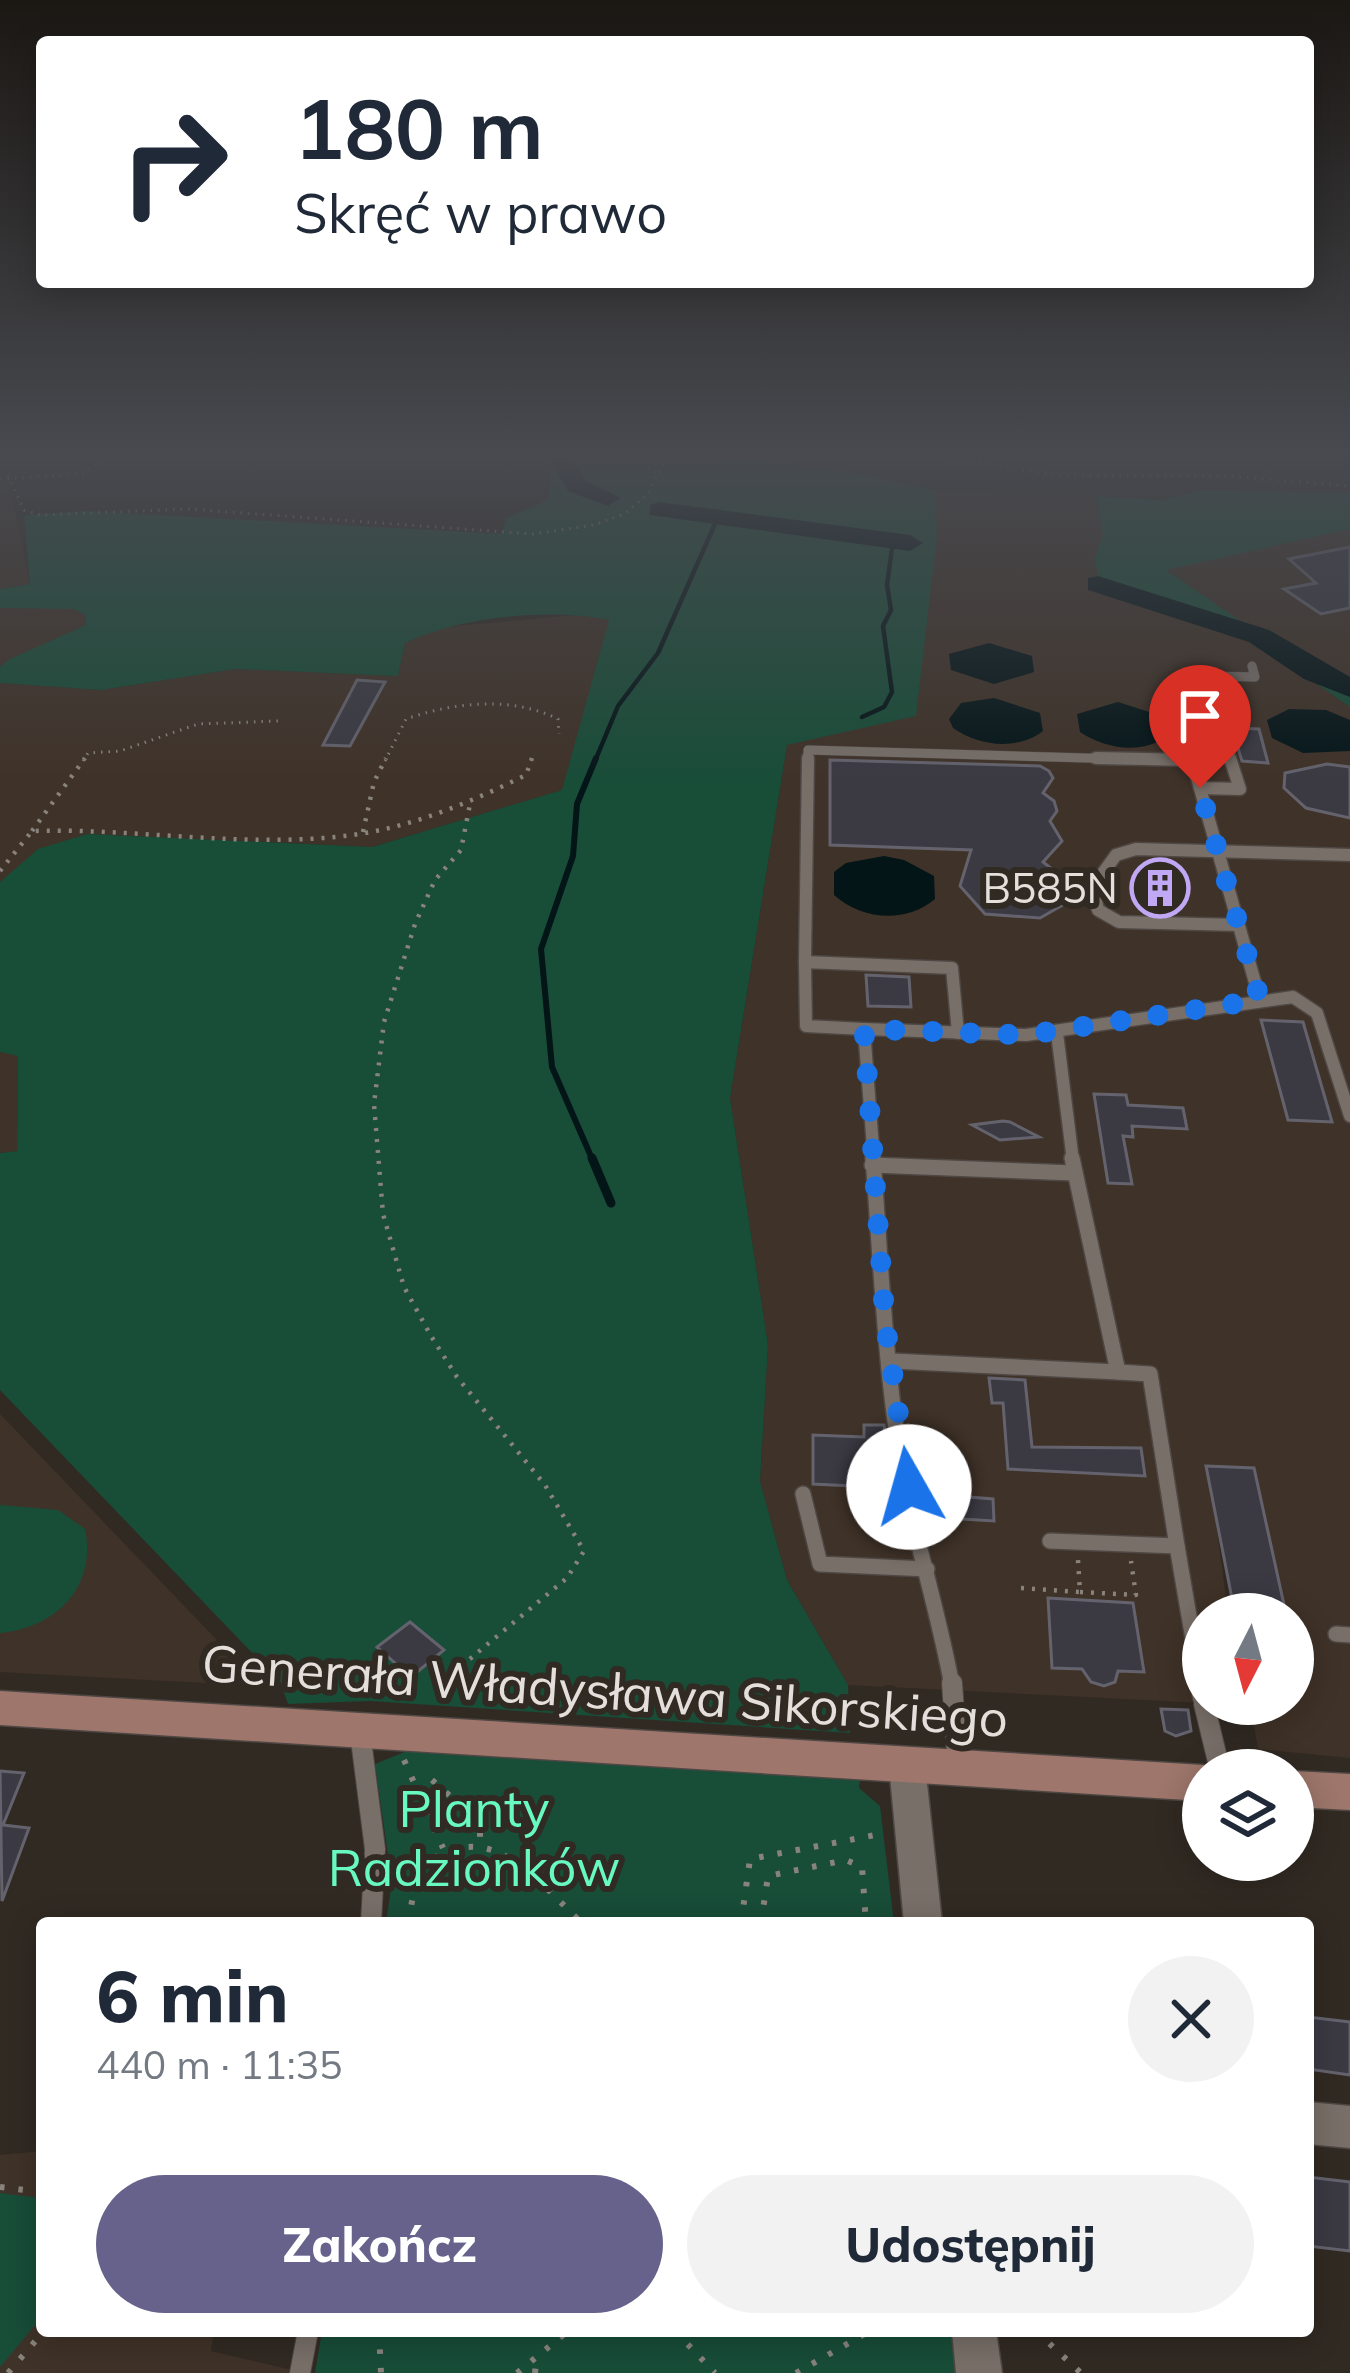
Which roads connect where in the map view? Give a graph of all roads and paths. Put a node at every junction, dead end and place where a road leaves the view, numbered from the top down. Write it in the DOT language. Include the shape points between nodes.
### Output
graph roads {
  1 [pos="1256,676"];
  2 [pos="278,722"];
  3 [pos="559,734"];
  4 [pos="1227,746"];
  5 [pos="533,755"];
  6 [pos="1192,760"];
  7 [pos="1200,788"];
  8 [pos="470,804"];
  9 [pos="32,831"];
  10 [pos="363,833"];
  11 [pos="1217,851"];
  12 [pos="1350,855"];
  13 [pos="0,871"];
  14 [pos="1238,925"];
  15 [pos="806,962"];
  16 [pos="1260,1000"];
  17 [pos="864,1029"];
  18 [pos="958,1033"];
  19 [pos="1058,1033"];
  20 [pos="1350,1116"];
  21 [pos="872,1165"];
  22 [pos="1074,1173"];
  23 [pos="892,1361"];
  24 [pos="1118,1372"];
  25 [pos="803,1494"];
  26 [pos="1050,1541"];
  27 [pos="1077,1542"];
  28 [pos="1129,1544"];
  29 [pos="1177,1546"];
  30 [pos="927,1569"];
  31 [pos="1021,1588"];
  32 [pos="1081,1592"];
  33 [pos="1185,1593"];
  34 [pos="453,1673"];
  35 [pos="0,1708"];
  36 [pos="360,1732"];
  37 [pos="404,1760"];
  38 [pos="907,1765"];
  39 [pos="958,1767"];
  40 [pos="432,1780"];
  41 [pos="1182,1783"];
  42 [pos="1314,1790"];
  43 [pos="1350,1792"];
  44 [pos="890,1833"];
  45 [pos="480,1842"];
  46 [pos="442,1848"];
  47 [pos="371,1917"];
  48 [pos="409,1917"];
  49 [pos="575,1917"];
  50 [pos="742,1917"];
  51 [pos="762,1917"];
  52 [pos="866,1917"];
  53 [pos="922,1917"];
  54 [pos="1314,2124"];
  55 [pos="1350,2128"];
  56 [pos="0,2187"];
  57 [pos="36,2191"];
  58 [pos="39,2337"];
  59 [pos="307,2337"];
  60 [pos="379,2337"];
  61 [pos="561,2337"];
  62 [pos="681,2337"];
  63 [pos="859,2337"];
  64 [pos="975,2337"];
  65 [pos="1042,2337"];
  66 [pos="537,2356"];
  67 [pos="8,2373"];
  68 [pos="300,2373"];
  69 [pos="381,2373"];
  70 [pos="517,2373"];
  71 [pos="535,2373"];
  72 [pos="715,2373"];
  73 [pos="796,2373"];
  74 [pos="979,2373"];
  75 [pos="1081,2373"];
  1 -- 4 [label="lane" via="1209,676"];
  2 -- 9 [label="path" via="198,724 120,751 88,753"];
  3 -- 10 [label="path" via="558,718 517,706 406,718 374,782"];
  4 -- 6 [label="lane"];
  4 -- 7 [label="lane" via="1240,789"];
  5 -- 8 [label="path" via="526,775"];
  6 -- 7 [label="lane"];
  6 -- 15 [label="lane" via="808,750"];
  7 -- 11 [label="lane"];
  8 -- 10 [label="path"];
  8 -- 34 [label="path" via="461,850 435,880 415,924 384,1022 374,1104 383,1214 404,1288 431,1336 545,1485 584,1551 566,1578"];
  9 -- 10 [label="path"];
  9 -- 13 [label="path"];
  11 -- 12 [label="lane"];
  11 -- 14 [label="lane"];
  11 -- 14 [label="lane" via="1116,855 1093,887 1098,910 1119,922"];
  14 -- 16 [label="lane"];
  15 -- 17 [label="lane" via="806,1026"];
  15 -- 18 [label="lane" via="952,968"];
  16 -- 19 [label="lane"];
  16 -- 20 [label="lane" via="1294,997 1317,1013"];
  17 -- 18 [label="lane"];
  17 -- 21 [label="lane"];
  18 -- 19 [label="lane"];
  19 -- 22 [label="lane"];
  21 -- 22 [label="lane"];
  21 -- 23 [label="lane"];
  22 -- 24 [label="lane"];
  23 -- 24 [label="lane"];
  23 -- 30 [label="lane" via="913,1522"];
  24 -- 29 [label="lane" via="1150,1374"];
  25 -- 30 [label="lane" via="820,1564"];
  26 -- 27 [label="lane"];
  27 -- 28 [label="lane"];
  27 -- 32 [label="path"];
  28 -- 29 [label="lane"];
  28 -- 32 [label="path" via="1136,1595"];
  29 -- 33 [label="lane"];
  30 -- 39 [label="lane" via="953,1690"];
  31 -- 32 [label="path"];
  35 -- 36 [label="street, Generała Władysława Sikorskiego"];
  36 -- 38 [label="street, Generała Władysława Sikorskiego"];
  36 -- 47 [label="lane" via="376,1849"];
  37 -- 46 [label="path"];
  38 -- 39 [label="street, Generała Władysława Sikorskiego"];
  38 -- 53 [label="street"];
  39 -- 41 [label="street, Generała Władysława Sikorskiego"];
  40 -- 45 [label="path" via="480,1822"];
  42 -- 43 [label="street"];
  44 -- 50 [label="path" via="750,1859"];
  45 -- 46 [label="path"];
  45 -- 49 [label="path"];
  46 -- 48 [label="path" via="418,1869"];
  51 -- 52 [label="path" via="772,1874 854,1860 864,1873"];
  54 -- 55 [label="street"];
  56 -- 57 [label="path"];
  58 -- 67 [label="path"];
  59 -- 68 [label="lane"];
  60 -- 69 [label="path"];
  61 -- 66 [label="path"];
  62 -- 72 [label="path"];
  63 -- 73 [label="path"];
  64 -- 74 [label="street"];
  65 -- 75 [label="path"];
  66 -- 70 [label="path"];
  66 -- 71 [label="path"];
}
